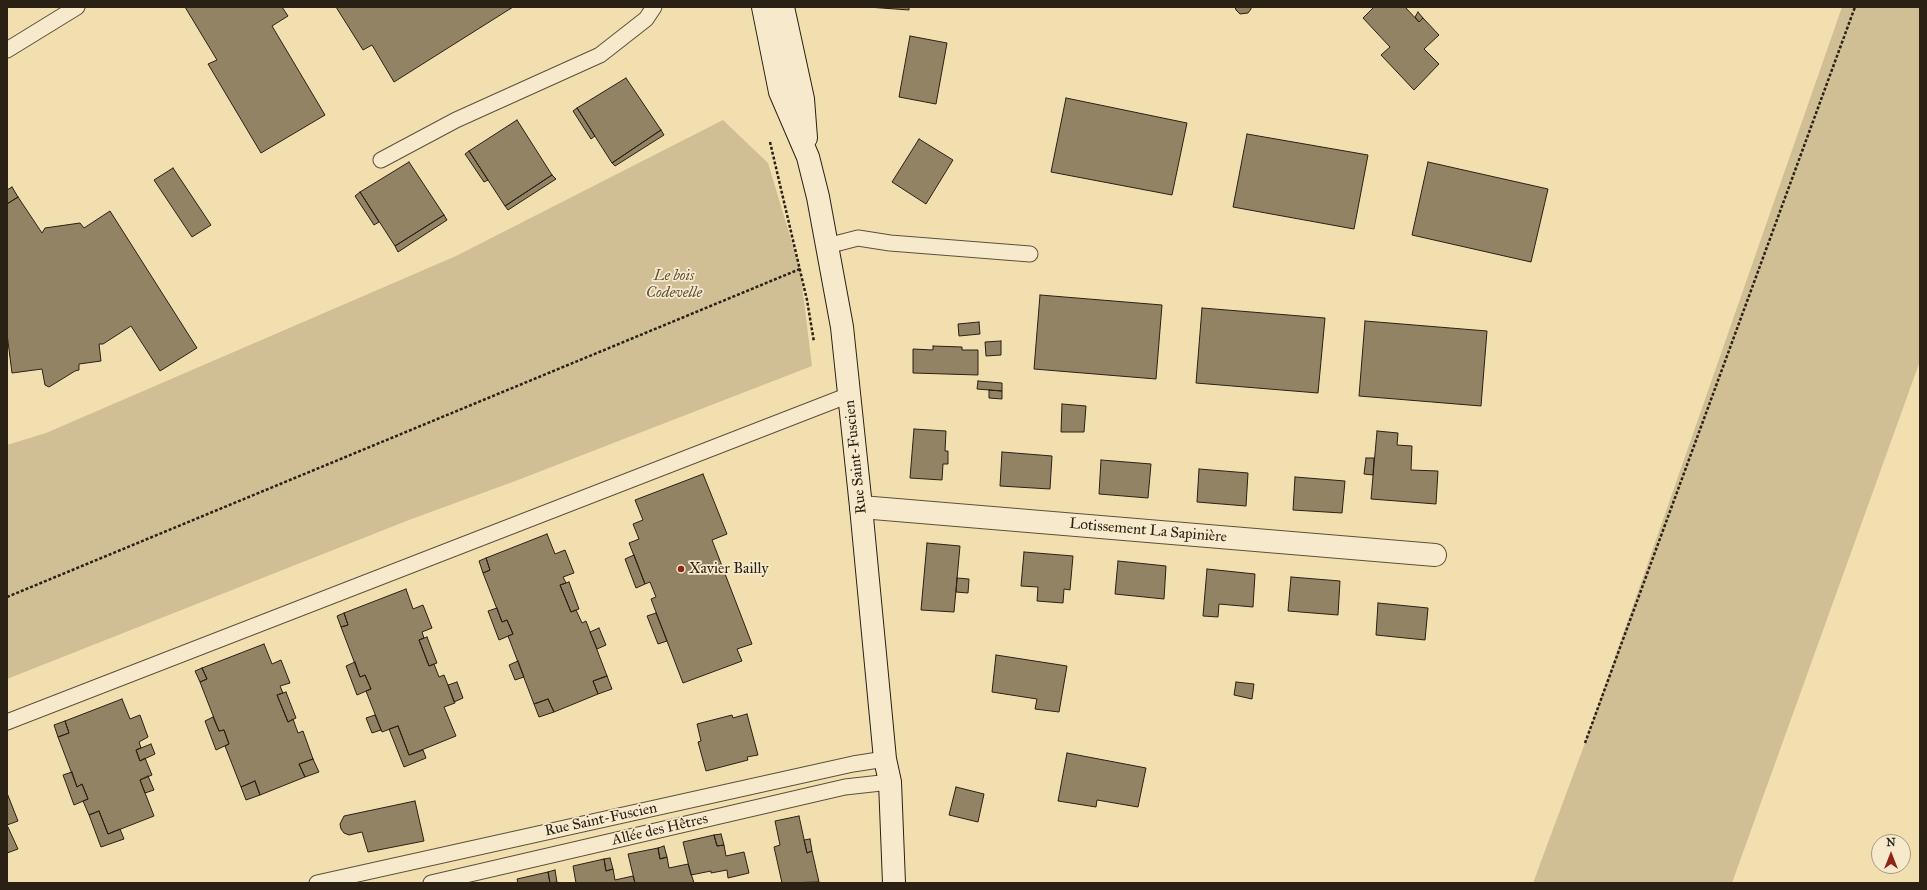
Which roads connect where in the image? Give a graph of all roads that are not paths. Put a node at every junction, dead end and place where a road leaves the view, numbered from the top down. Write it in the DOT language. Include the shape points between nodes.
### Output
graph roads {
  1 [pos="77,7"];
  2 [pos="654,7"];
  3 [pos="763,7"];
  4 [pos="783,7"];
  5 [pos="7,50"];
  6 [pos="808,158"];
  7 [pos="381,160"];
  8 [pos="827,246"];
  9 [pos="1030,254"];
  10 [pos="849,395"];
  11 [pos="862,507"];
  12 [pos="1435,555"];
  13 [pos="7,722"];
  14 [pos="885,759"];
  15 [pos="890,782"];
  16 [pos="317,883"];
  17 [pos="431,883"];
  18 [pos="894,883"];
  1 -- 5 [label="lane"];
  2 -- 7 [label="lane" via="646,19 600,55 456,120"];
  3 -- 6 [label="main road, Rue Saint-Fuscien" via="780,92"];
  4 -- 6 [label="main road, Rue Saint-Fuscien" via="803,99"];
  6 -- 8 [label="main road, Rue Saint-Fuscien"];
  8 -- 9 [label="lane" via="858,238 890,243"];
  8 -- 10 [label="main road, Rue Saint-Fuscien" via="842,327"];
  10 -- 11 [label="main road, Rue Saint-Fuscien"];
  10 -- 13 [label="lane"];
  11 -- 12 [label="main road, Lotissement La Sapinière"];
  11 -- 14 [label="main road, Rue Saint-Fuscien"];
  14 -- 15 [label="main road, Rue Saint-Fuscien"];
  14 -- 16 [label="lane, Rue Saint-Fuscien"];
  15 -- 17 [label="lane, Allée des Hêtres" via="845,786"];
  15 -- 18 [label="main road, Rue Saint-Fuscien"];
}
